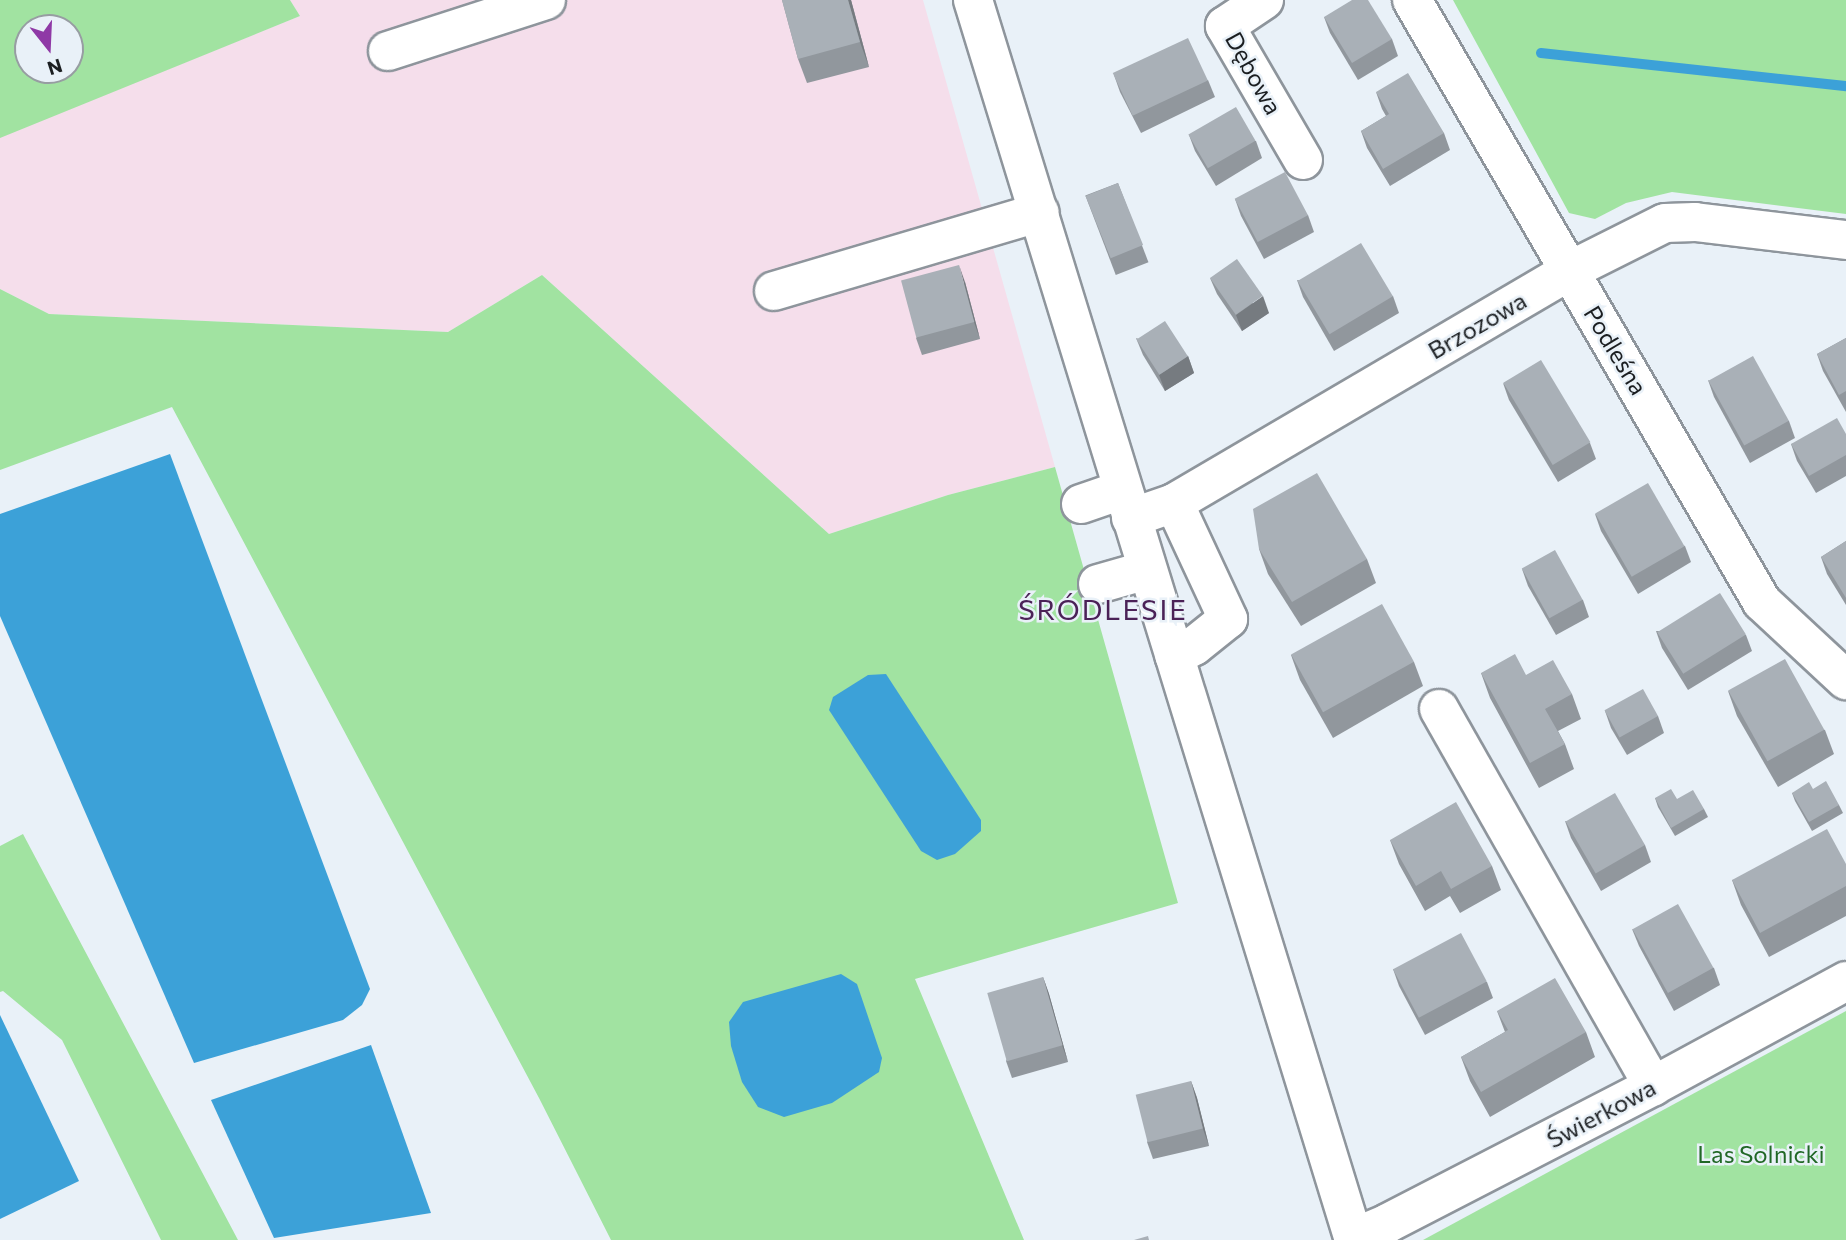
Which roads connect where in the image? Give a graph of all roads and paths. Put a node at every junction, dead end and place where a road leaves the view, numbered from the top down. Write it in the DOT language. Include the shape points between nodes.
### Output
graph roads {
  1 [pos="546,0"];
  2 [pos="973,0"];
  3 [pos="1264,0"];
  4 [pos="1412,0"];
  5 [pos="388,51"];
  6 [pos="1303,160"];
  7 [pos="1040,212"];
  8 [pos="1846,240"];
  9 [pos="1569,271"];
  10 [pos="774,291"];
  11 [pos="1174,503"];
  12 [pos="1081,504"];
  13 [pos="1127,504"];
  14 [pos="1147,570"];
  15 [pos="1098,583"];
  16 [pos="1174,656"];
  17 [pos="1846,680"];
  18 [pos="1439,709"];
  19 [pos="1846,981"];
  20 [pos="1653,1086"];
  21 [pos="1354,1239"];
  1 -- 5 [label="street"];
  2 -- 7 [label="street"];
  3 -- 6 [label="street, Dębowa" via="1225,26"];
  4 -- 9 [label="street, Podleśna"];
  7 -- 10 [label="street"];
  7 -- 13 [label="street"];
  8 -- 9 [label="street, Brzozowa" via="1695,222 1665,223"];
  9 -- 11 [label="street, Brzozowa"];
  9 -- 17 [label="street, Podleśna" via="1762,601"];
  11 -- 13 [label="street, Brzozowa"];
  11 -- 16 [label="street" via="1228,619"];
  12 -- 13 [label="street, Brzozowa"];
  13 -- 14 [label="street"];
  14 -- 15 [label="street"];
  14 -- 16 [label="street"];
  16 -- 21 [label="street"];
  18 -- 20 [label="street"];
  19 -- 20 [label="street, Świerkowa"];
  20 -- 21 [label="street, Świerkowa"];
}
